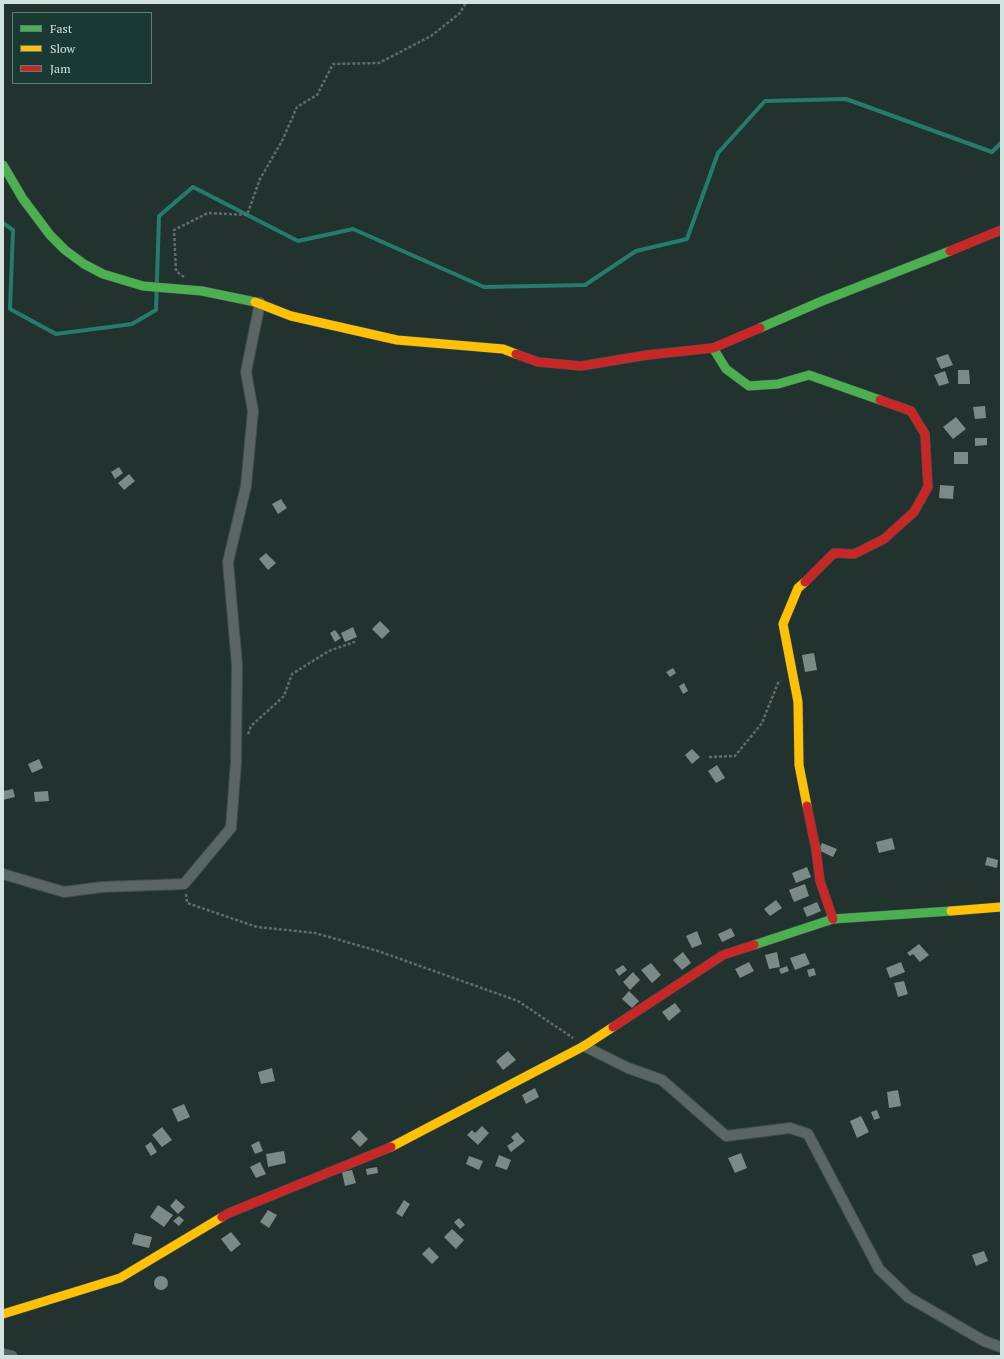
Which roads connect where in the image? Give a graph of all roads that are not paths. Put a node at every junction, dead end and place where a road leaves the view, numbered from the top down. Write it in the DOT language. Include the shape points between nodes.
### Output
graph roads {
  1 [pos="3,165"];
  2 [pos="1001,230"];
  3 [pos="260,303"];
  4 [pos="713,348"];
  5 [pos="3,874"];
  6 [pos="1001,907"];
  7 [pos="833,919"];
  8 [pos="584,1046"];
  9 [pos="3,1314"];
  10 [pos="1001,1347"];
  11 [pos="3,1354"];
  12 [pos="12,1356"];
  1 -- 3 [label="street" via="23,199 50,235 84,264 104,274 143,286 202,291"];
  2 -- 4 [label="street" via="822,301"];
  3 -- 4 [label="street" via="291,316 397,340 503,349 538,362 581,366"];
  3 -- 5 [label="street" via="246,372 253,411 246,486 228,562 237,666 236,762 231,828 184,884 102,887 64,892"];
  4 -- 7 [label="street" via="726,369 749,386 778,384 809,375 911,412 926,434 928,487 914,512 884,539 854,554 834,553 798,588 783,624 798,702 799,765 820,881"];
  6 -- 7 [label="street"];
  7 -- 8 [label="street" via="723,955"];
  8 -- 9 [label="street" via="388,1148 229,1213 120,1278"];
  8 -- 10 [label="street" via="628,1068 662,1080 726,1136 790,1128 808,1134 879,1269 908,1296 984,1340"];
  11 -- 12 [label="street"];
}
